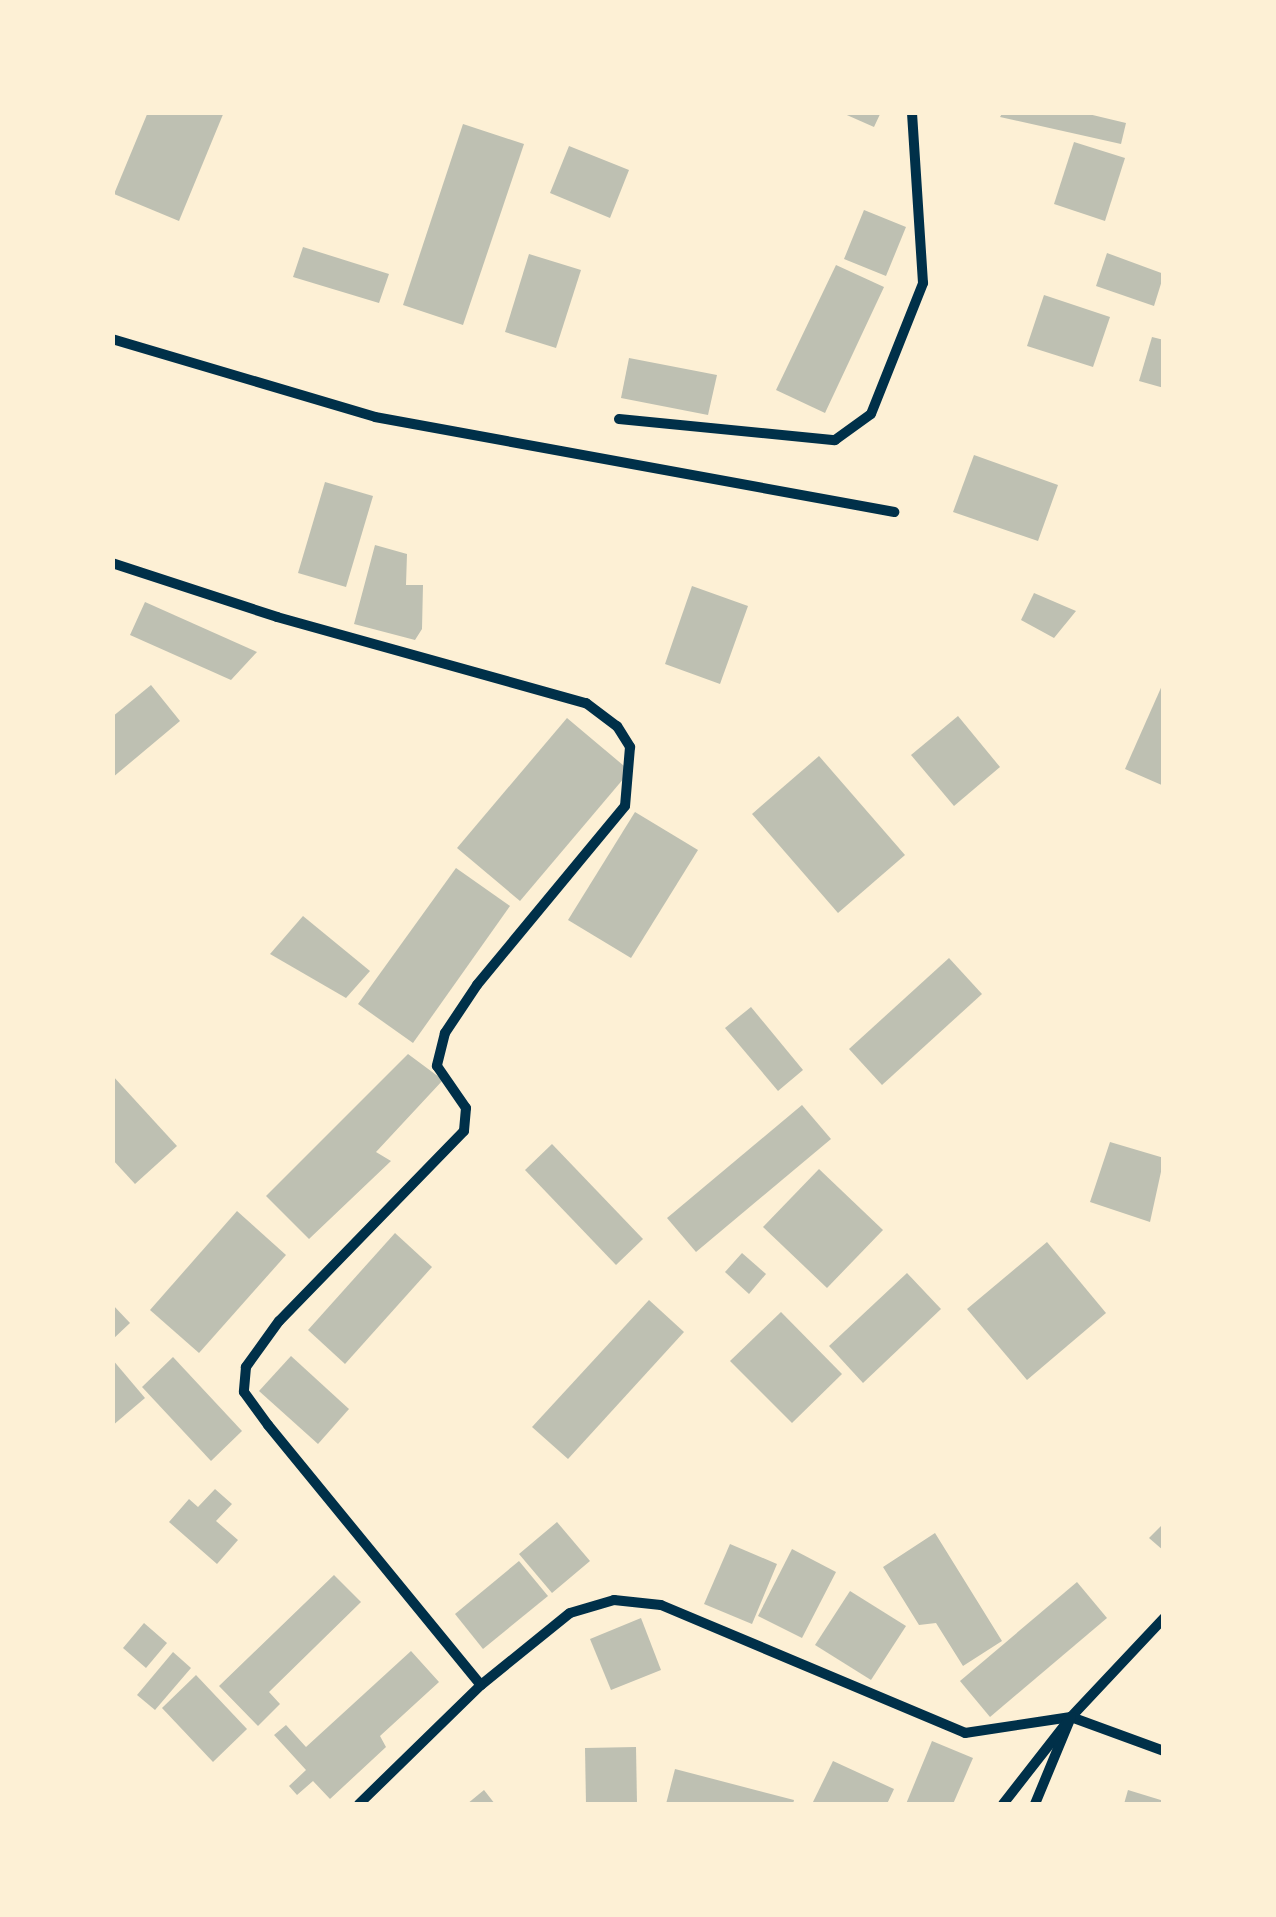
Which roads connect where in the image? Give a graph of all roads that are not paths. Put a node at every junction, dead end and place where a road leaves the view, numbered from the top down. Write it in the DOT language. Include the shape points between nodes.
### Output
graph roads {
  1 [pos="912,112"];
  2 [pos="112,339"];
  3 [pos="619,420"];
  4 [pos="894,512"];
  5 [pos="112,563"];
  6 [pos="1164,1618"];
  7 [pos="481,1685"];
  8 [pos="1071,1717"];
  9 [pos="1164,1752"];
  10 [pos="359,1804"];
  11 [pos="1003,1804"];
  12 [pos="1035,1804"];
  1 -- 3 [label="street" via="923,283 871,414 835,440"];
  2 -- 4 [label="street" via="375,417"];
  5 -- 7 [label="street" via="586,703 630,747 625,806 476,985 444,1034 436,1066 466,1108 464,1131 279,1321 246,1366 244,1392 268,1425"];
  6 -- 8 [label="street"];
  7 -- 8 [label="street" via="570,1613 614,1600 662,1606 965,1733"];
  7 -- 10 [label="street"];
  8 -- 9 [label="street"];
  8 -- 11 [label="street"];
  8 -- 12 [label="street"];
}
